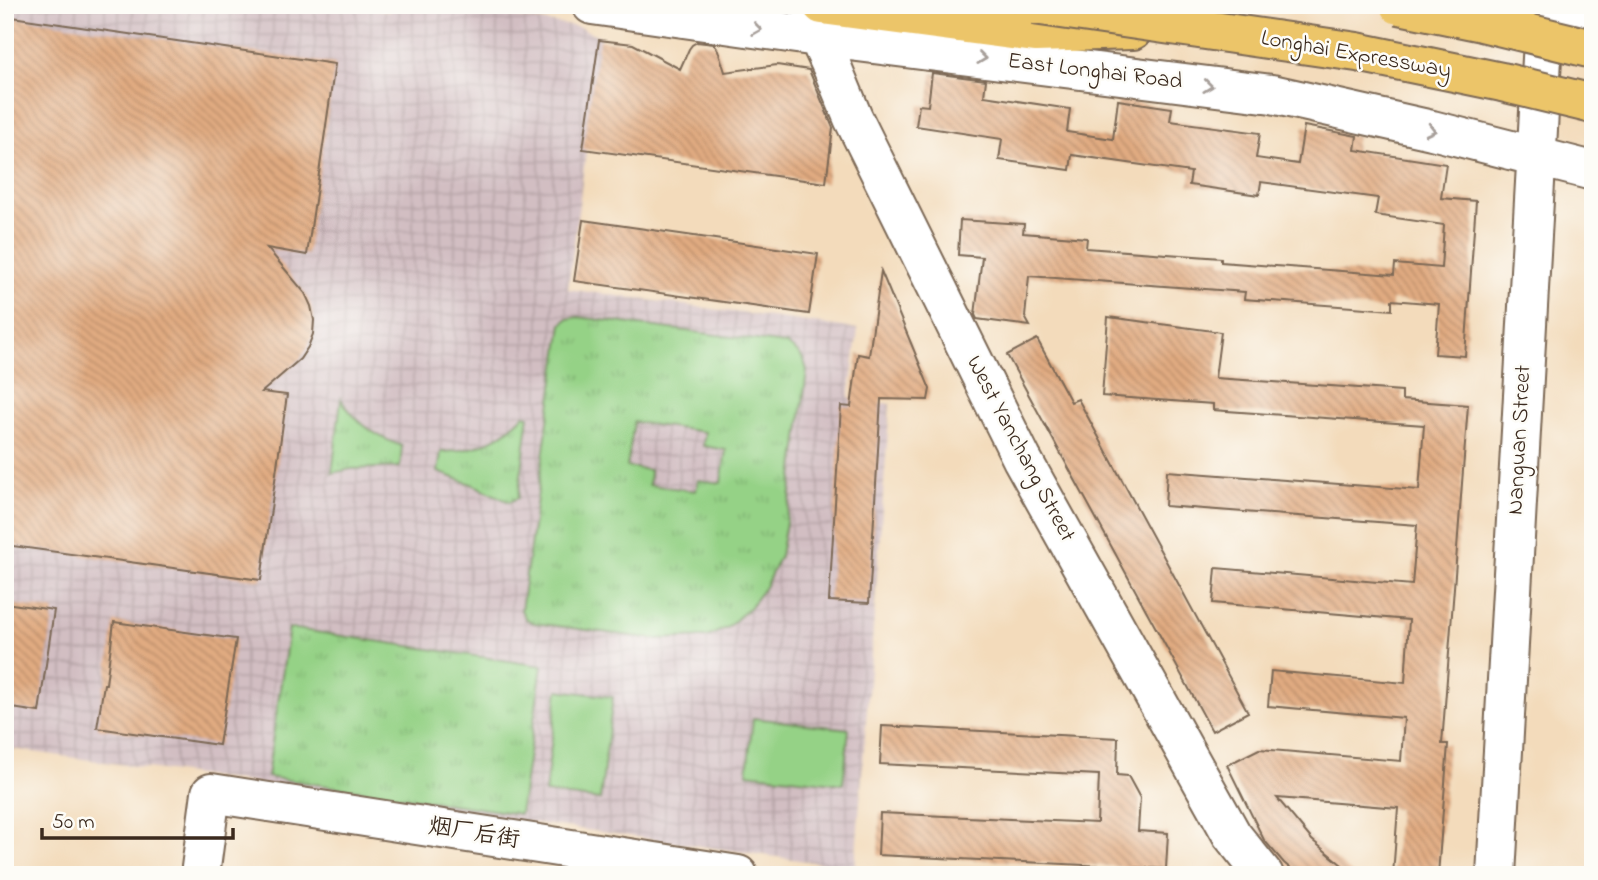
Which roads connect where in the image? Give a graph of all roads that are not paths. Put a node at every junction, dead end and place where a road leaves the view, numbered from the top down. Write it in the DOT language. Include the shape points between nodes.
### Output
graph roads {
  1 [pos="592,5"];
  2 [pos="1034,5"];
  3 [pos="1399,5"];
  4 [pos="1545,5"];
  5 [pos="1574,5"];
  6 [pos="1593,10"];
  7 [pos="817,16"];
  8 [pos="1195,28"];
  9 [pos="1593,48"];
  10 [pos="1593,104"];
  11 [pos="1536,156"];
  12 [pos="1593,171"];
  13 [pos="200,875"];
  14 [pos="738,875"];
  15 [pos="1264,875"];
  16 [pos="1496,875"];
  1 -- 7 [label="street, East Longhai Road, one-way"];
  2 -- 8 [label="highway, Longhai Expressway, bridge"];
  3 -- 9 [label="highway, bridge"];
  4 -- 11 [label="street, Nanguan Street"];
  5 -- 6 [label="street"];
  7 -- 8 [label="highway, bridge" via="1035,33"];
  7 -- 11 [label="street, East Longhai Road, one-way" via="1272,94"];
  7 -- 15 [label="street, West Yanchang Street" via="832,67 859,130 1022,459 1232,835"];
  8 -- 10 [label="highway, Longhai Expressway, bridge" via="1357,51"];
  11 -- 12 [label="street, East Longhai Road"];
  11 -- 16 [label="street, Nanguan Street"];
  13 -- 14 [label="street, 烟厂后街" via="211,793"];
}
